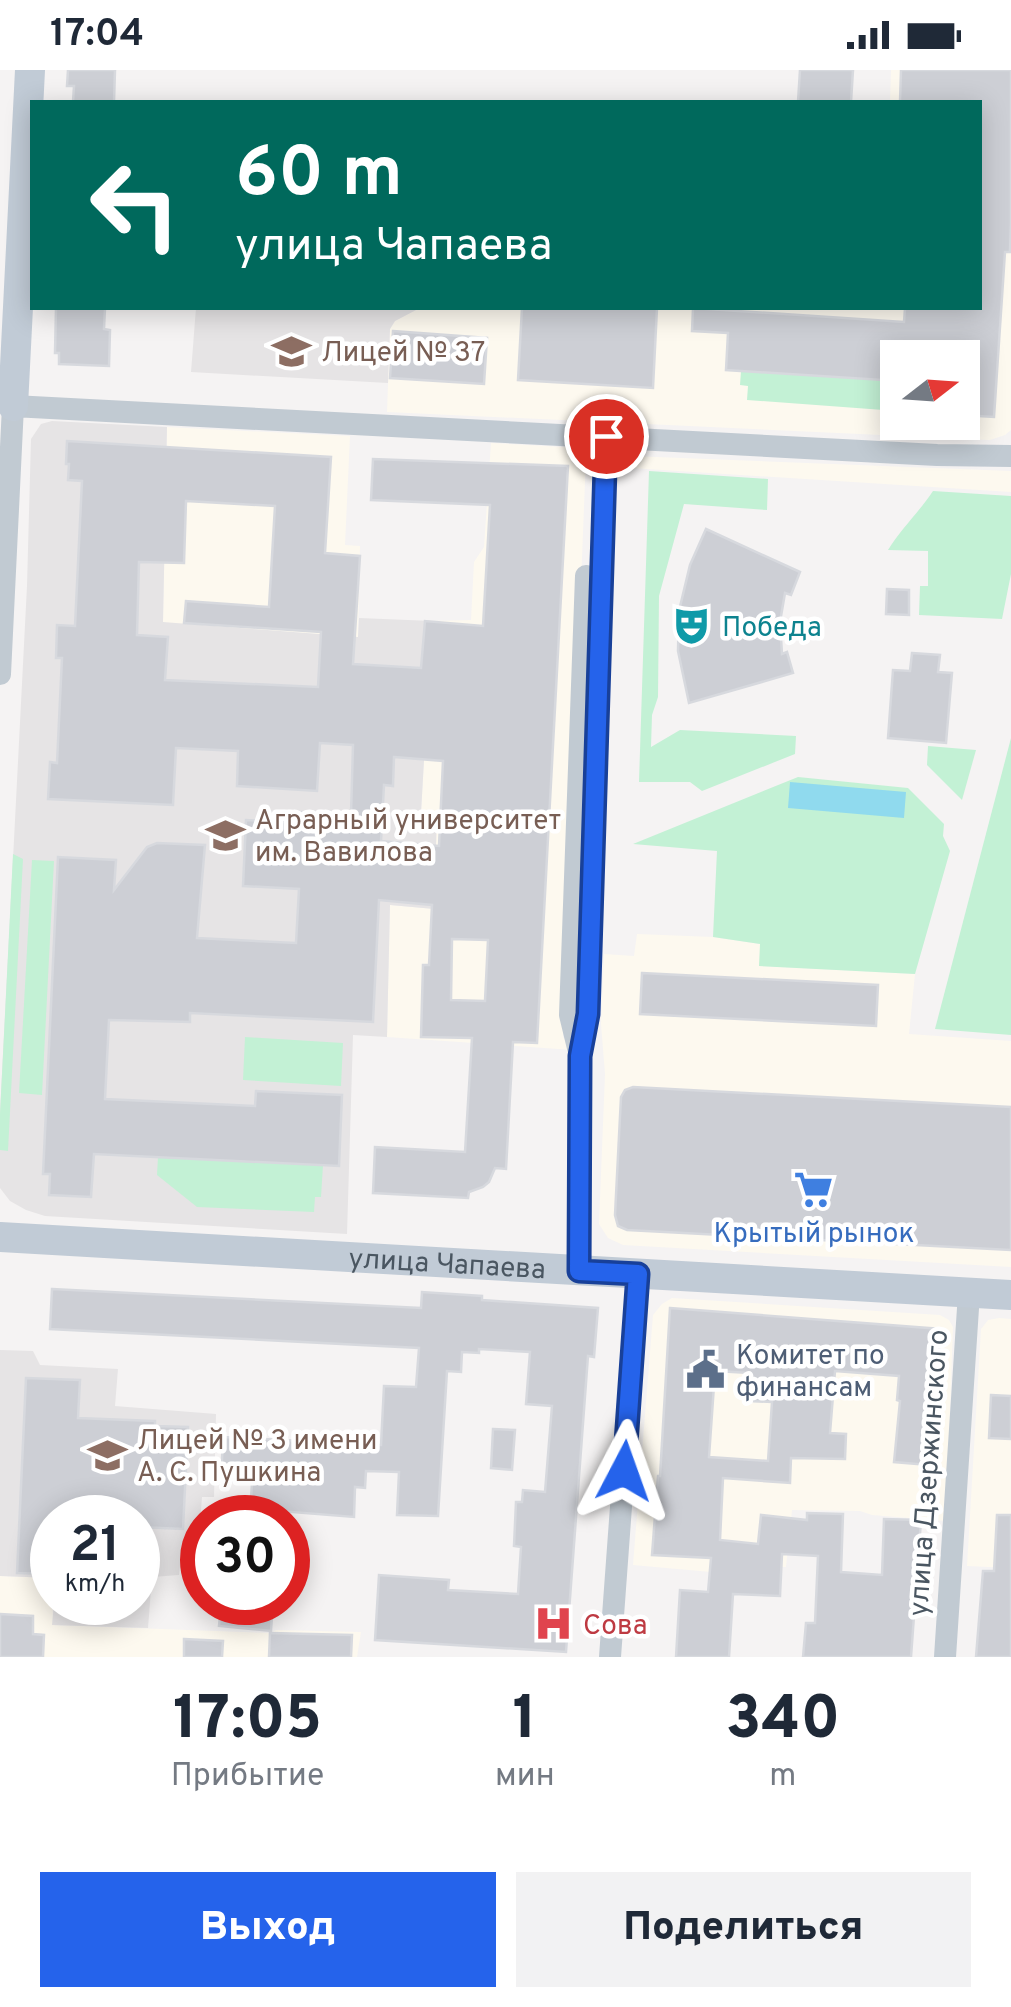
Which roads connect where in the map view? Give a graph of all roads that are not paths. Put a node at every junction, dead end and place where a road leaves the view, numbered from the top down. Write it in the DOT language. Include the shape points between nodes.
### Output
graph roads {
  1 [pos="30,70"];
  2 [pos="12,406"];
  3 [pos="600,436"];
  4 [pos="1000,456"];
  5 [pos="0,674"];
  6 [pos="0,1237"];
  7 [pos="579,1271"];
  8 [pos="638,1274"];
  9 [pos="970,1292"];
  10 [pos="1011,1294"];
  11 [pos="610,1657"];
  12 [pos="945,1657"];
  1 -- 2 [label="street"];
  2 -- 3 [label="street"];
  2 -- 5 [label="street"];
  3 -- 4 [label="street"];
  3 -- 7 [label="street" via="570,1015 580,1056"];
  6 -- 7 [label="street, улица Чапаева"];
  7 -- 8 [label="street, улица Чапаева"];
  8 -- 9 [label="street, улица Чапаева"];
  8 -- 11 [label="street"];
  9 -- 10 [label="street, улица Чапаева"];
  9 -- 12 [label="street, улица Дзержинского"];
}
